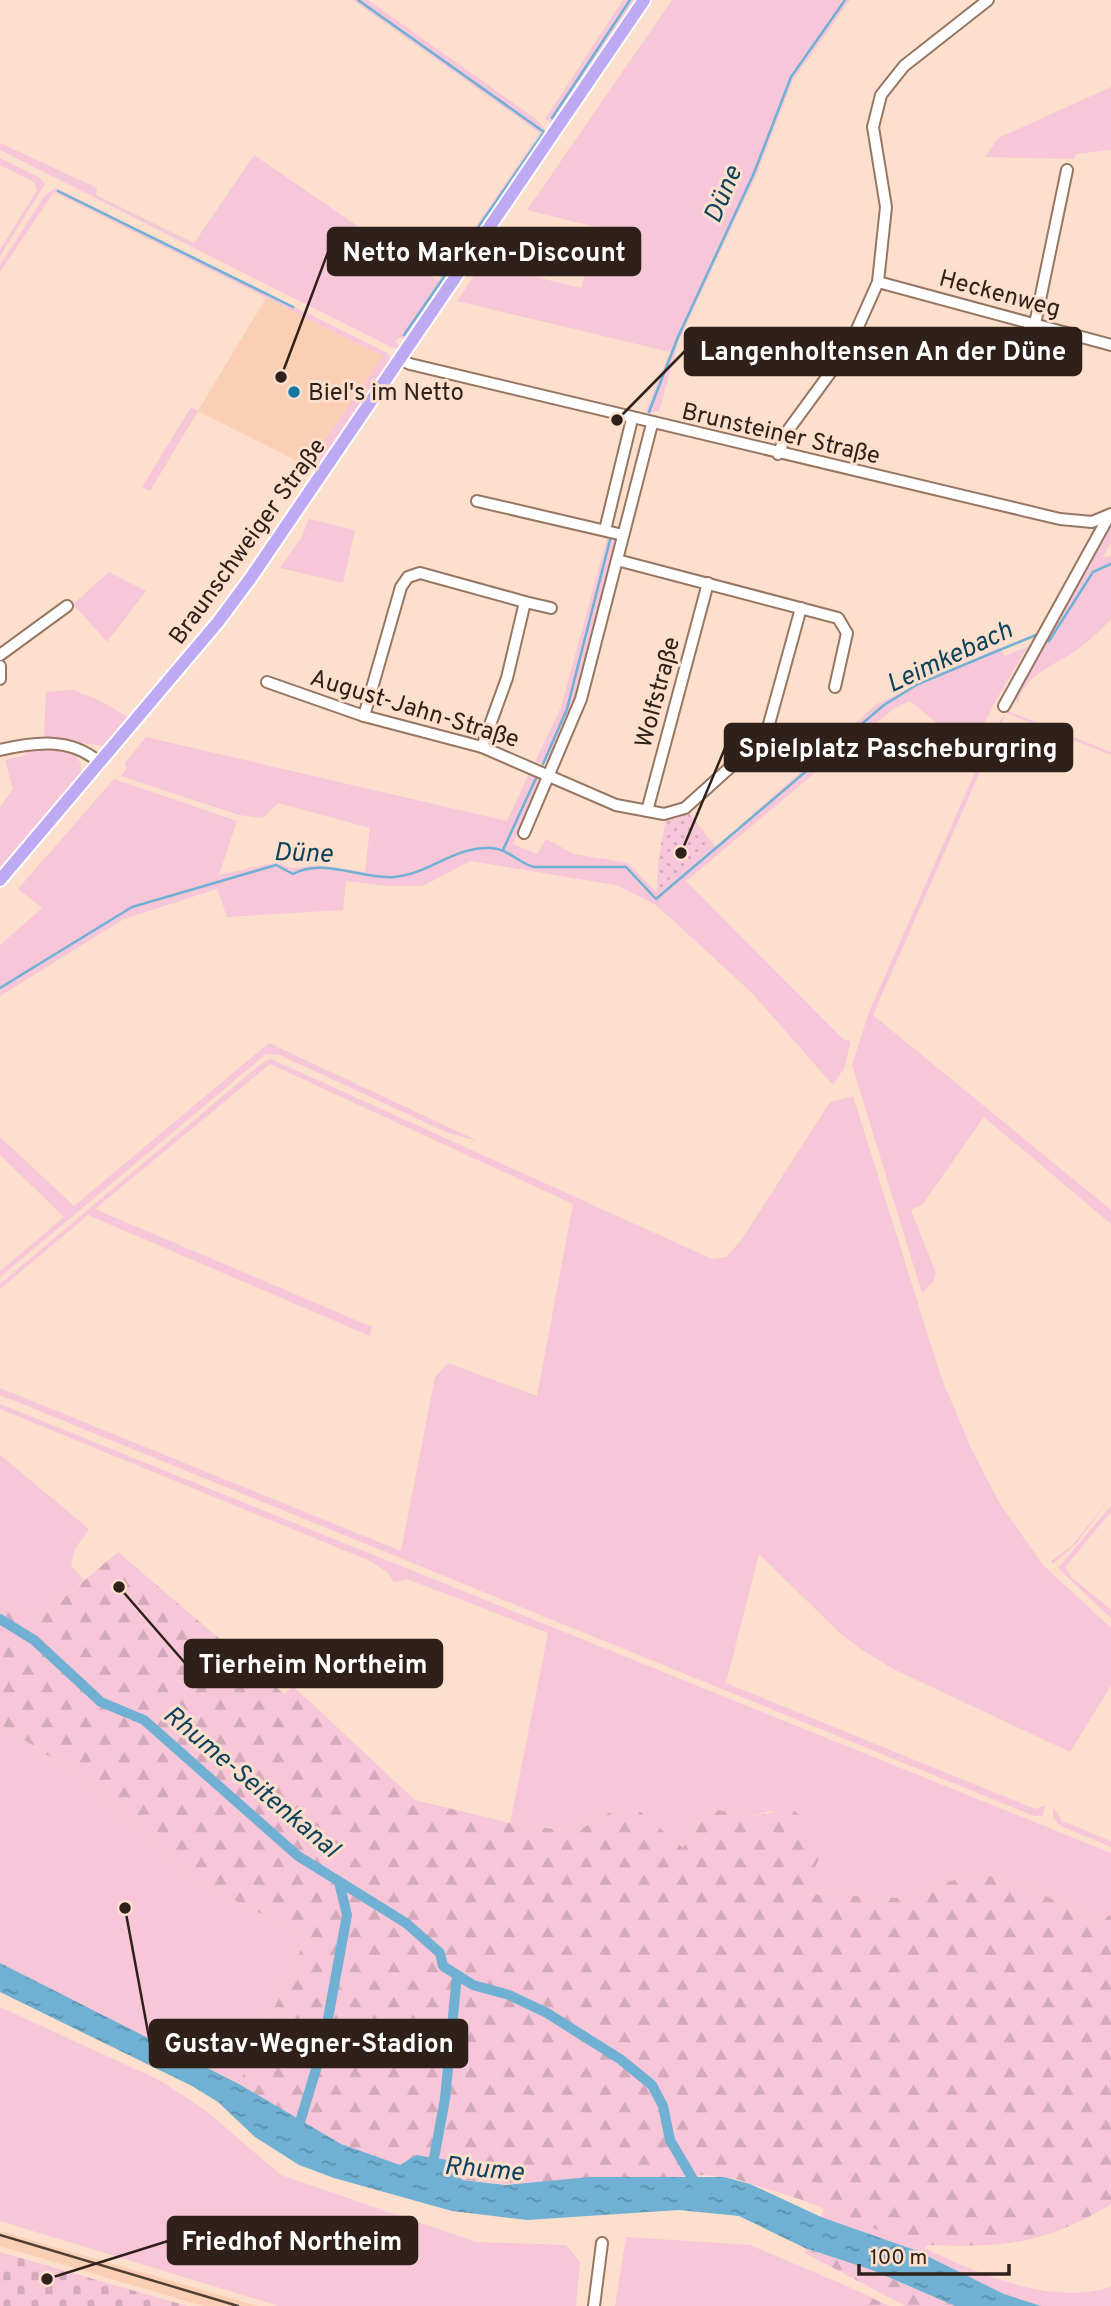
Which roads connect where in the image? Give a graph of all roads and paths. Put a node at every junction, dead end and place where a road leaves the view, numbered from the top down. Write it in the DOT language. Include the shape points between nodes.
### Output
graph roads {
  1 [pos="643,0"];
  2 [pos="988,0"];
  3 [pos="1066,170"];
  4 [pos="878,282"];
  5 [pos="1035,324"];
  6 [pos="1111,345"];
  7 [pos="402,359"];
  8 [pos="632,419"];
  9 [pos="652,424"];
  10 [pos="778,454"];
  11 [pos="477,501"];
  12 [pos="1110,515"];
  13 [pos="604,530"];
  14 [pos="623,535"];
  15 [pos="617,560"];
  16 [pos="708,583"];
  17 [pos="525,602"];
  18 [pos="67,606"];
  19 [pos="551,608"];
  20 [pos="801,608"];
  21 [pos="0,655"];
  22 [pos="0,666"];
  23 [pos="0,678"];
  24 [pos="267,682"];
  25 [pos="835,687"];
  26 [pos="1004,706"];
  27 [pos="365,716"];
  28 [pos="482,747"];
  29 [pos="0,750"];
  30 [pos="99,762"];
  31 [pos="550,774"];
  32 [pos="647,811"];
  33 [pos="524,833"];
  34 [pos="0,880"];
  35 [pos="602,2244"];
  36 [pos="594,2306"];
  1 -- 7 [label="main road, Braunschweiger Straße"];
  2 -- 4 [label="street" via="904,66 876,106 874,145 886,207"];
  3 -- 5 [label="street"];
  4 -- 5 [label="street, Heckenweg"];
  4 -- 10 [label="street" via="849,347 789,429"];
  5 -- 6 [label="street, Heckenweg"];
  7 -- 8 [label="street, Brunsteiner Straße"];
  7 -- 30 [label="main road, Braunschweiger Straße" via="228,609"];
  8 -- 9 [label="street, Brunsteiner Straße"];
  8 -- 13 [label="street"];
  9 -- 10 [label="street, Brunsteiner Straße"];
  9 -- 14 [label="street"];
  10 -- 12 [label="street, Brunsteiner Straße" via="1068,521 1092,522"];
  11 -- 13 [label="street"];
  12 -- 26 [label="street"];
  13 -- 14 [label="street"];
  14 -- 15 [label="street"];
  15 -- 16 [label="street"];
  15 -- 31 [label="street" via="581,699"];
  16 -- 20 [label="street"];
  16 -- 32 [label="street, Wolfstraße"];
  17 -- 19 [label="street"];
  17 -- 27 [label="street" via="420,573 408,576"];
  17 -- 28 [label="street"];
  18 -- 21 [label="street"];
  20 -- 25 [label="street" via="838,618 846,627"];
  20 -- 32 [label="street, August-Jahn-Straße" via="763,738 685,808 669,814"];
  22 -- 23 [label="street"];
  24 -- 27 [label="street, August-Jahn-Straße"];
  27 -- 28 [label="street, August-Jahn-Straße"];
  28 -- 31 [label="street, August-Jahn-Straße"];
  29 -- 30 [label="street" via="49,743 78,748"];
  30 -- 34 [label="main road, Braunschweiger Straße"];
  31 -- 32 [label="street, August-Jahn-Straße" via="608,802"];
  31 -- 33 [label="street"];
  35 -- 36 [label="street"];
}
